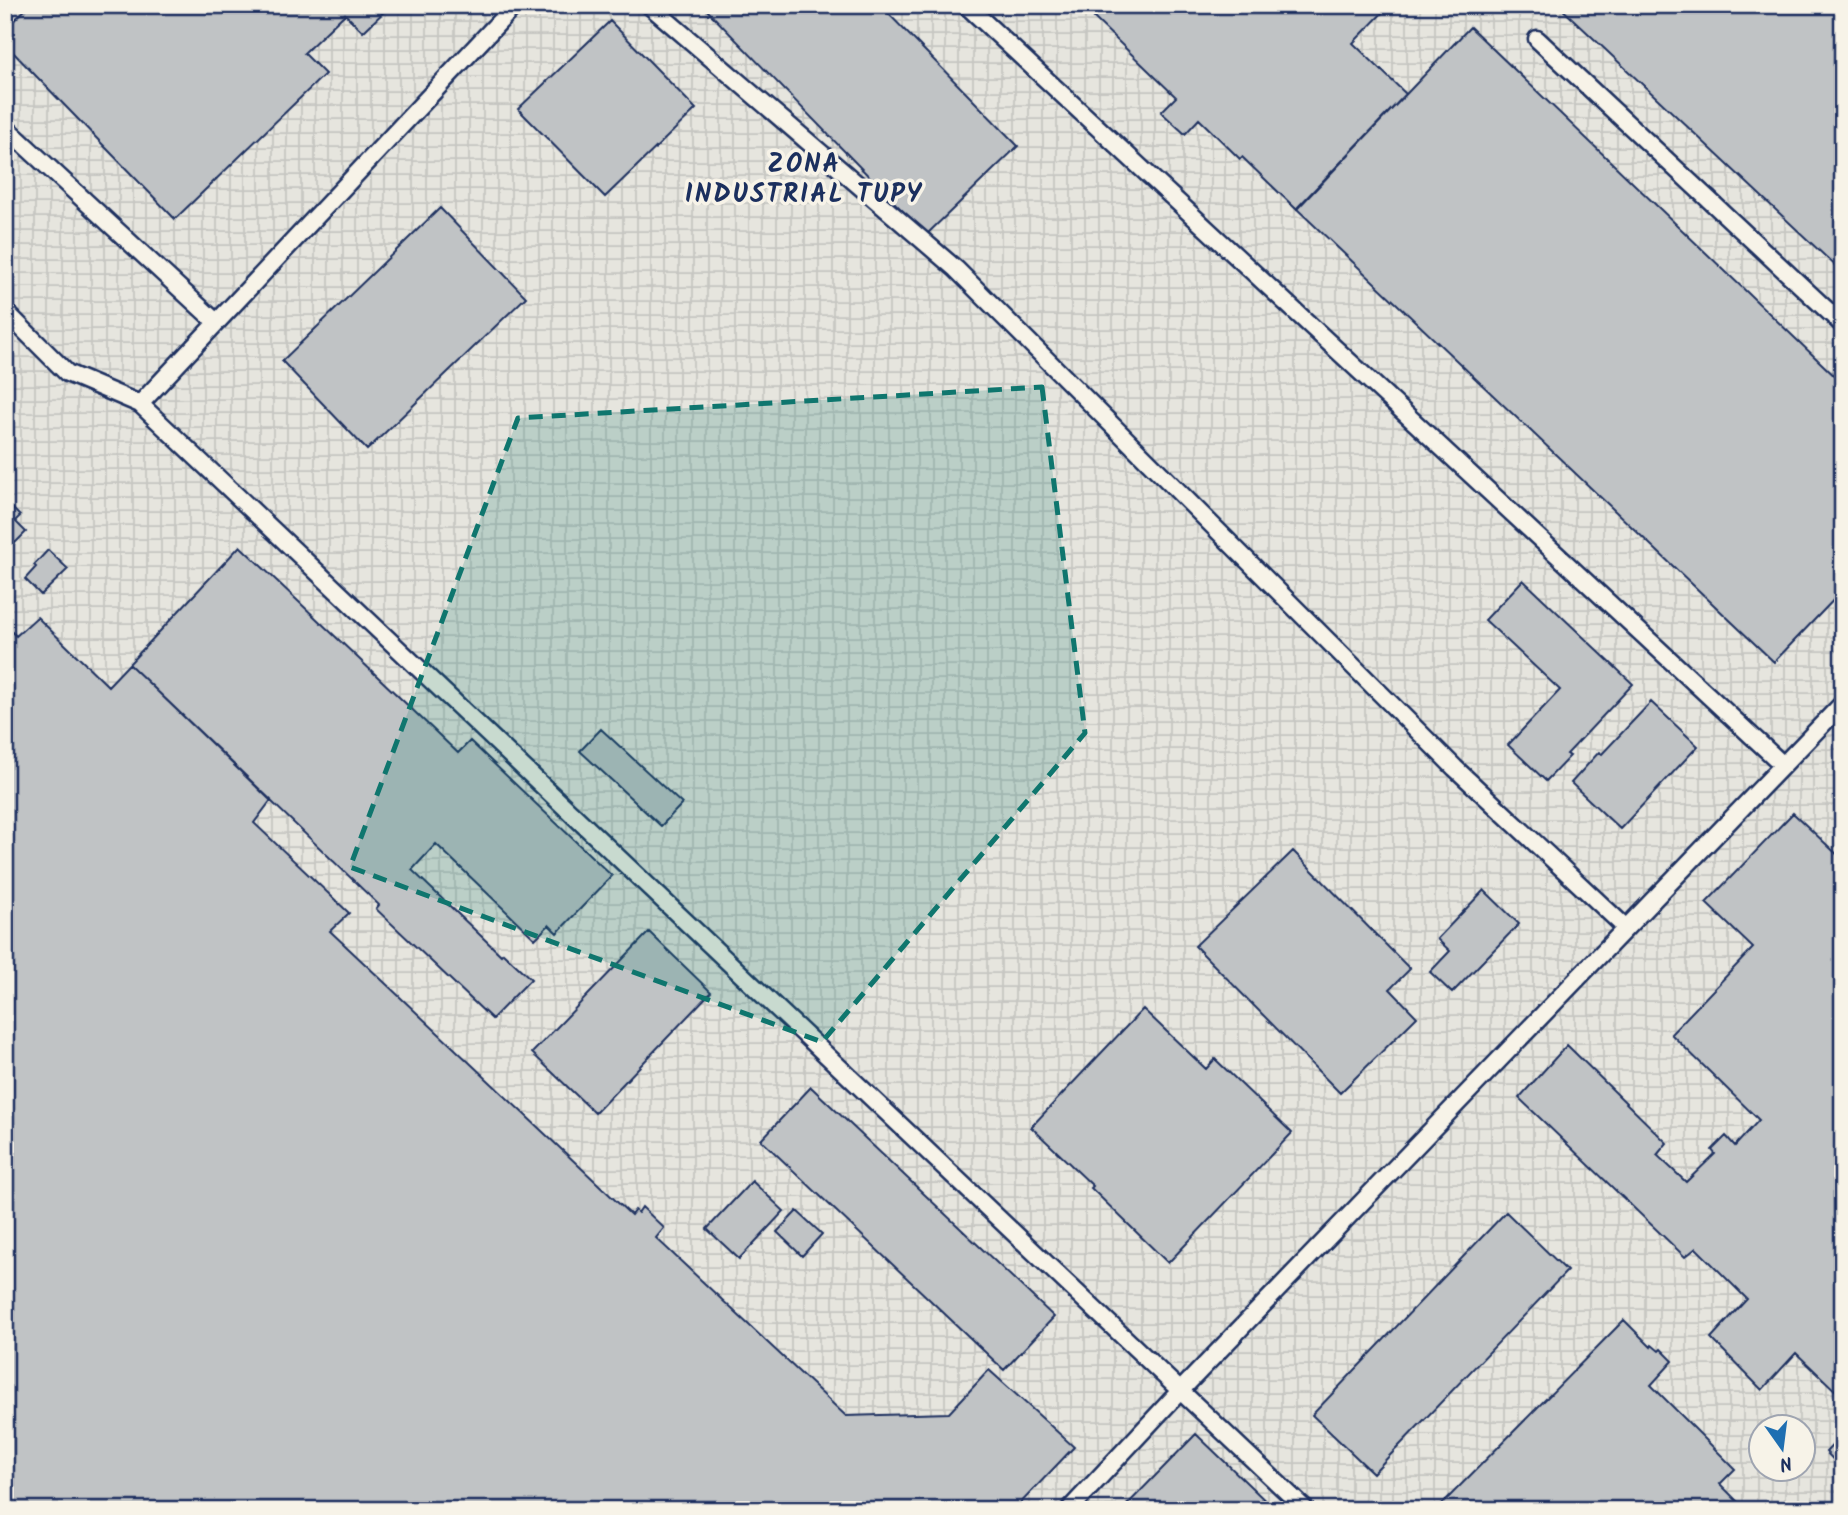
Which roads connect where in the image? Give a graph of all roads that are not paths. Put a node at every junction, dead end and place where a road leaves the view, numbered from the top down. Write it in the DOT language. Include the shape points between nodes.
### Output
graph roads {
  1 [pos="515,5"];
  2 [pos="649,5"];
  3 [pos="966,5"];
  4 [pos="1537,39"];
  5 [pos="5,127"];
  6 [pos="5,311"];
  7 [pos="216,322"];
  8 [pos="1843,326"];
  9 [pos="140,404"];
  10 [pos="1843,703"];
  11 [pos="1783,765"];
  12 [pos="1626,928"];
  13 [pos="1180,1391"];
  14 [pos="1069,1510"];
  15 [pos="1306,1510"];
  1 -- 7 [label="lane"];
  2 -- 12 [label="lane" via="956,270 1455,768"];
  3 -- 11 [label="lane"];
  4 -- 8 [label="lane"];
  5 -- 7 [label="lane"];
  6 -- 9 [label="lane" via="67,373"];
  7 -- 9 [label="lane"];
  9 -- 13 [label="lane"];
  10 -- 11 [label="lane"];
  11 -- 12 [label="lane"];
  12 -- 13 [label="lane"];
  13 -- 14 [label="lane"];
  13 -- 15 [label="lane"];
}
